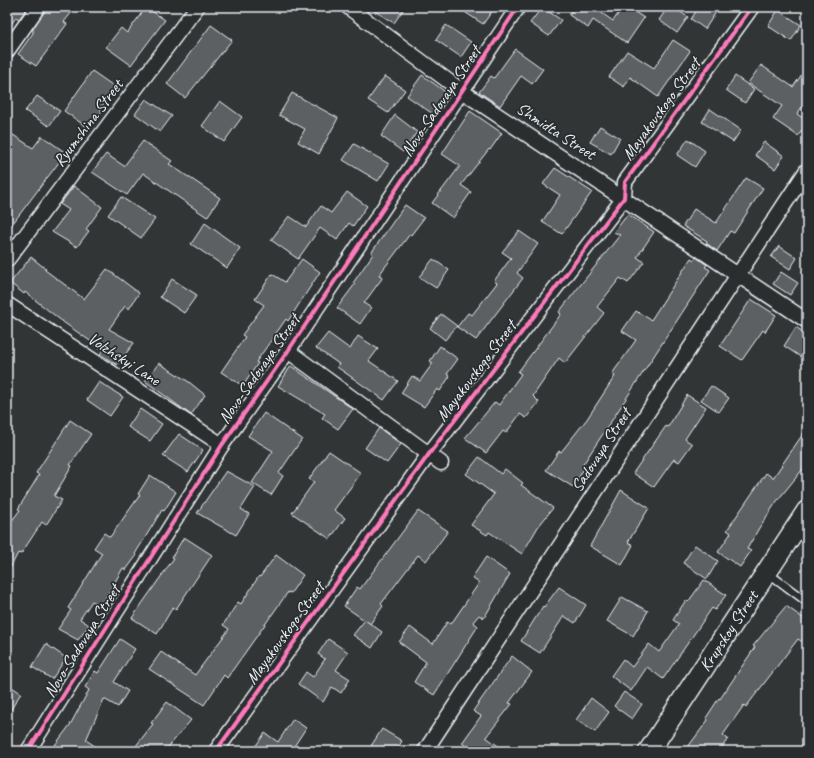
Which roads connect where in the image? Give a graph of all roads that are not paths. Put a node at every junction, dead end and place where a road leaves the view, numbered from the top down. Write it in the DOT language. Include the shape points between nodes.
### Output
graph roads {
  1 [pos="38,7"];
  2 [pos="197,7"];
  3 [pos="348,7"];
  4 [pos="518,7"];
  5 [pos="752,7"];
  6 [pos="7,51"];
  7 [pos="463,92"];
  8 [pos="807,170"];
  9 [pos="624,198"];
  10 [pos="7,260"];
  11 [pos="737,276"];
  12 [pos="7,304"];
  13 [pos="807,321"];
  14 [pos="288,351"];
  15 [pos="222,445"];
  16 [pos="429,454"];
  17 [pos="442,463"];
  18 [pos="807,510"];
  19 [pos="766,572"];
  20 [pos="807,602"];
  21 [pos="28,751"];
  22 [pos="216,751"];
  23 [pos="425,751"];
  24 [pos="650,751"];
  1 -- 6 [label="street"];
  2 -- 10 [label="street, Ryumshina Street"];
  3 -- 7 [label="street, Shmidta Street"];
  4 -- 7 [label="street, Novo-Sadovaya Street"];
  5 -- 9 [label="street, Mayakovskogo Street" via="625,182"];
  7 -- 9 [label="street, Shmidta Street"];
  7 -- 14 [label="street, Novo-Sadovaya Street"];
  8 -- 11 [label="street, Sadovaya Street"];
  9 -- 11 [label="street, Shmidta Street"];
  9 -- 16 [label="street, Mayakovskogo Street"];
  11 -- 13 [label="street, Shmidta Street"];
  11 -- 23 [label="street, Sadovaya Street"];
  12 -- 15 [label="street, Volzhskyi Lane"];
  14 -- 15 [label="street, Novo-Sadovaya Street"];
  14 -- 16 [label="street"];
  15 -- 21 [label="street, Novo-Sadovaya Street"];
  16 -- 17 [label="street"];
  16 -- 22 [label="street, Mayakovskogo Street"];
  18 -- 19 [label="main road, Krupskoy Street"];
  19 -- 20 [label="lane"];
  19 -- 24 [label="main road, Krupskoy Street"];
}
